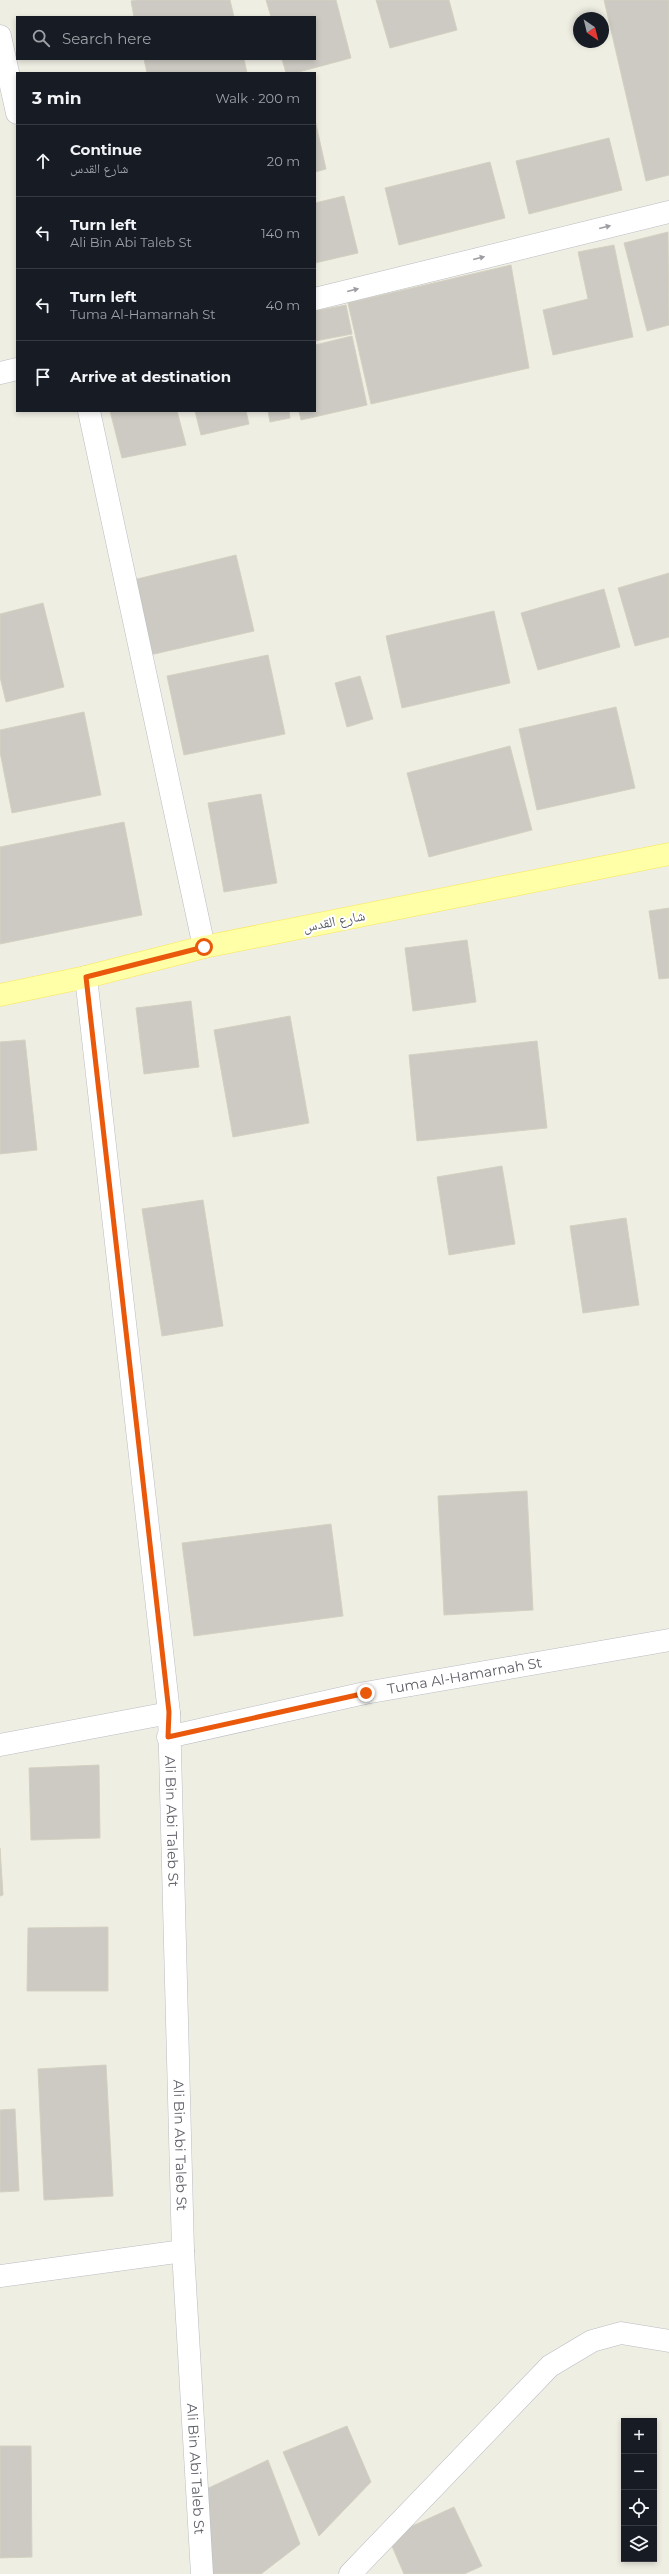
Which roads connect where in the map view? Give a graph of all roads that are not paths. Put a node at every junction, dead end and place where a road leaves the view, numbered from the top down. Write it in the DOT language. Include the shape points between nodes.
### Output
graph roads {
  1 [pos="0,36"];
  2 [pos="16,108"];
  3 [pos="669,212"];
  4 [pos="316,299"];
  5 [pos="16,369"];
  6 [pos="0,373"];
  7 [pos="89,412"];
  8 [pos="669,854"];
  9 [pos="204,947"];
  10 [pos="86,977"];
  11 [pos="0,995"];
  12 [pos="669,1640"];
  13 [pos="169,1712"];
  14 [pos="168,1737"];
  15 [pos="0,1745"];
  16 [pos="183,2251"];
  17 [pos="0,2276"];
  18 [pos="669,2341"];
  19 [pos="202,2574"];
  20 [pos="350,2574"];
  1 -- 2 [label="street"];
  4 -- 3 [label="street, one-way"];
  5 -- 6 [label="street"];
  7 -- 9 [label="street"];
  8 -- 9 [label="main road, شارع القدس"];
  9 -- 10 [label="main road, شارع القدس"];
  10 -- 11 [label="main road, شارع القدس"];
  10 -- 13 [label="street, Ali Bin Abi Taleb St"];
  12 -- 14 [label="street, Tuma Al-Hamarnah St" via="366,1693"];
  13 -- 14 [label="street, Ali Bin Abi Taleb St"];
  13 -- 15 [label="street"];
  14 -- 16 [label="street, Ali Bin Abi Taleb St"];
  16 -- 17 [label="street"];
  16 -- 19 [label="street, Ali Bin Abi Taleb St"];
  18 -- 20 [label="street" via="621,2333 592,2341 550,2366"];
}
